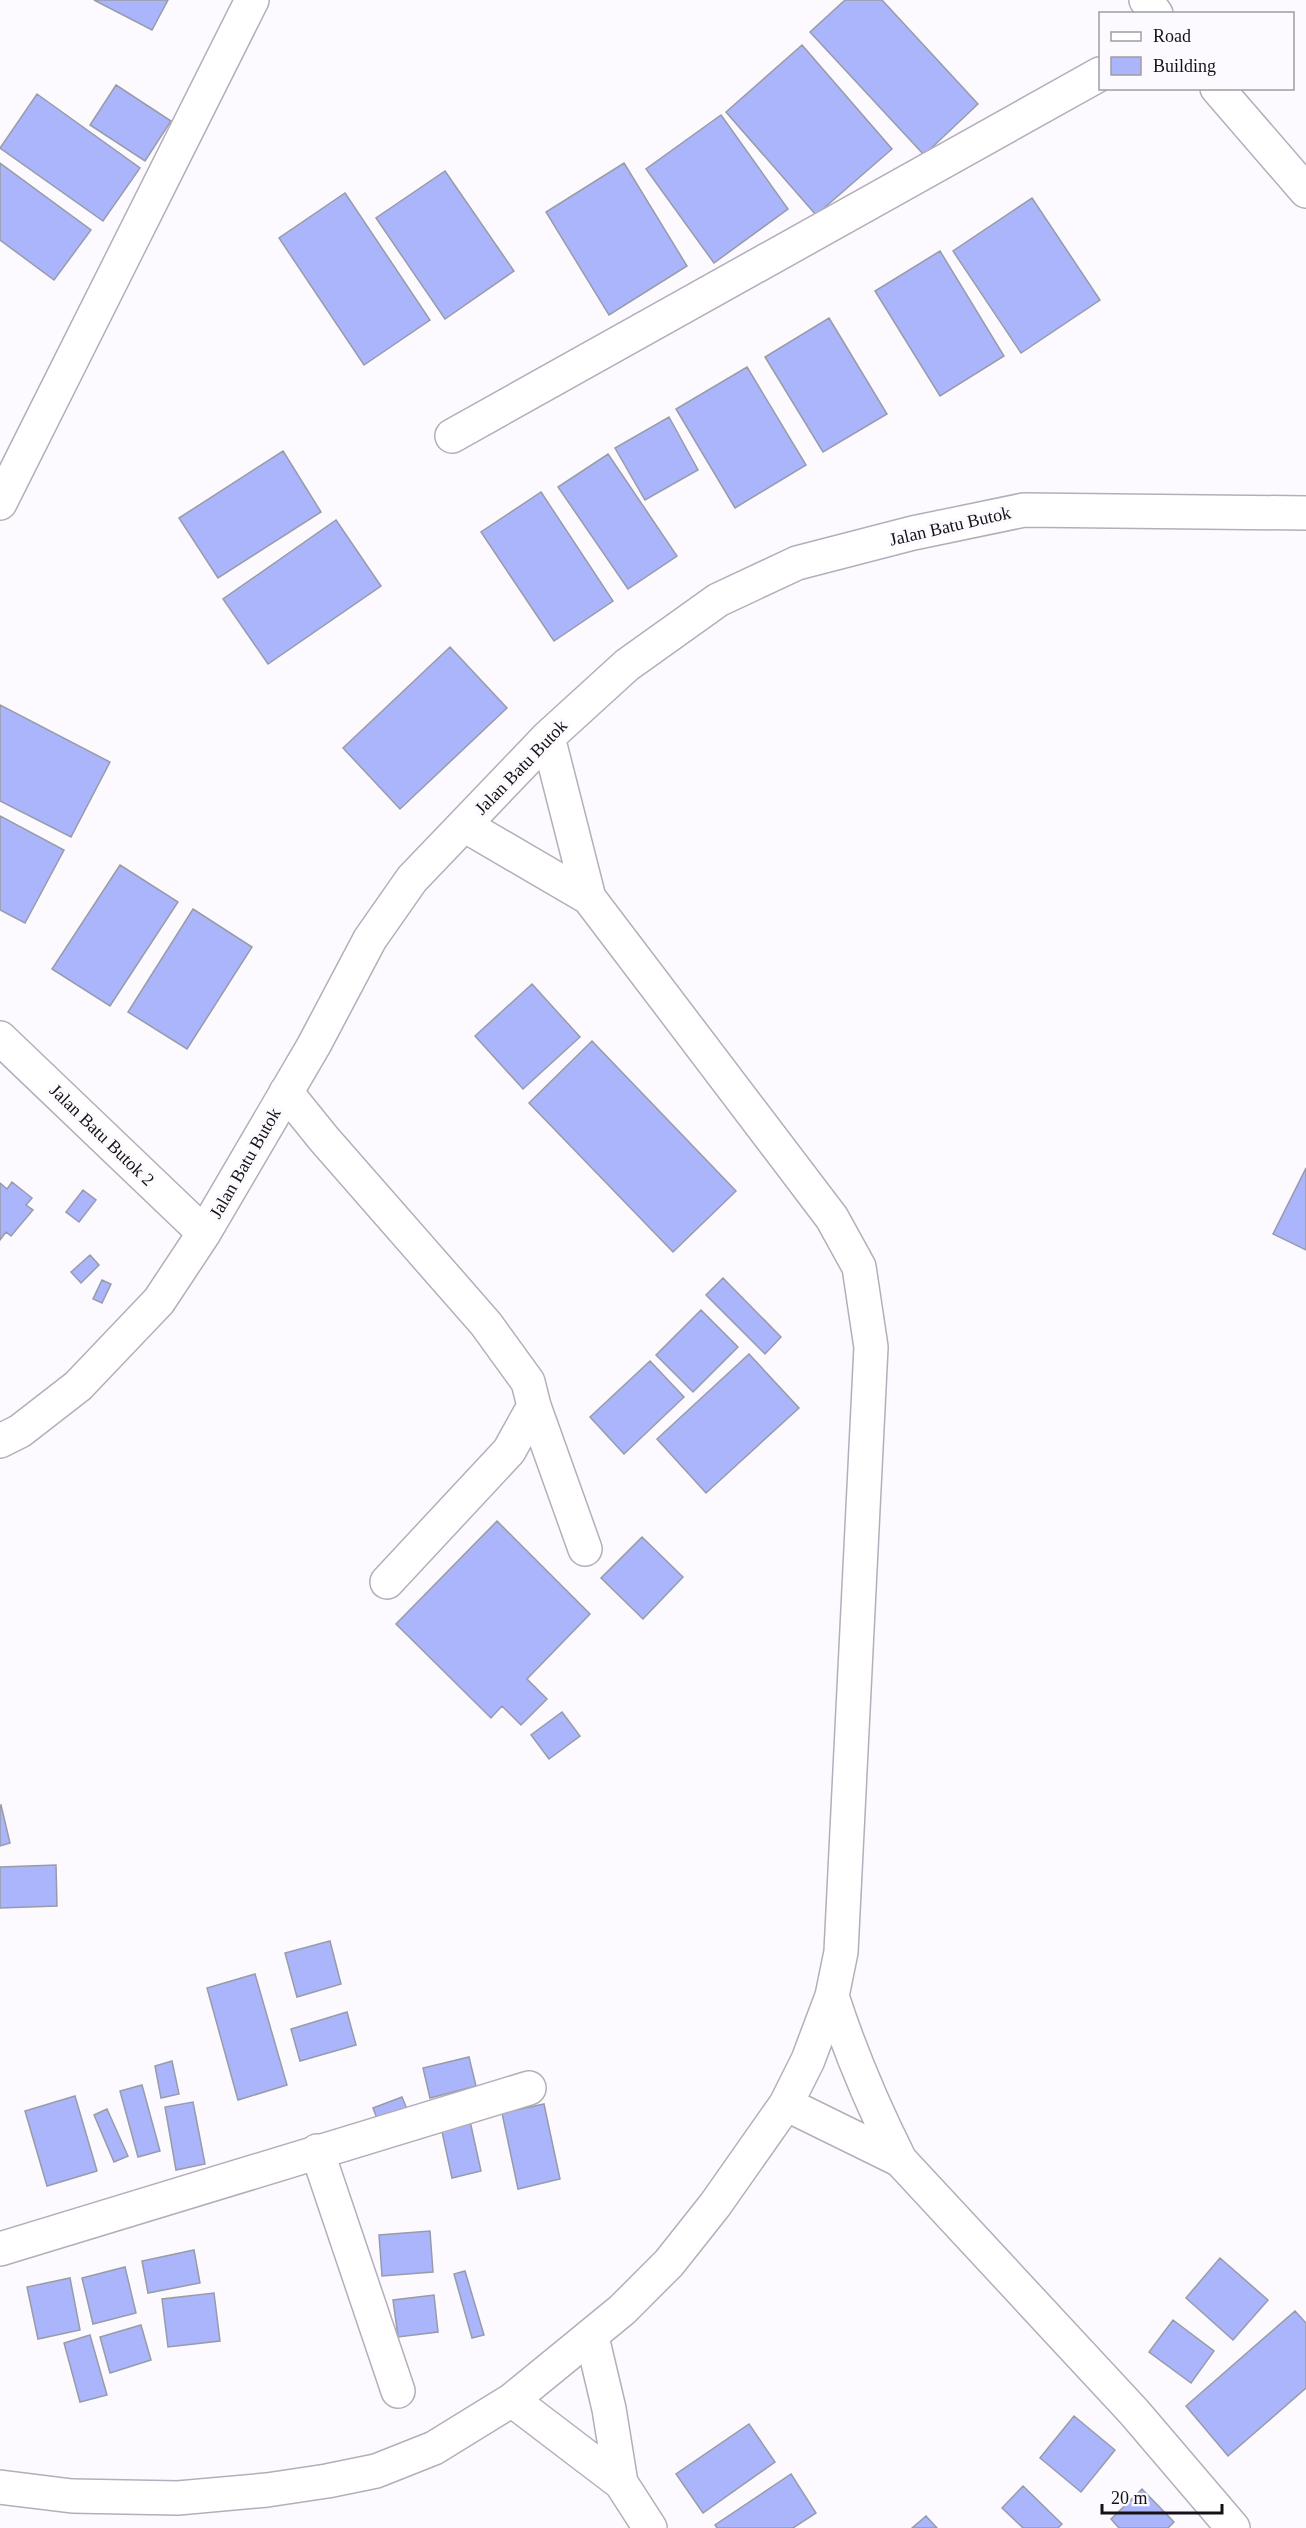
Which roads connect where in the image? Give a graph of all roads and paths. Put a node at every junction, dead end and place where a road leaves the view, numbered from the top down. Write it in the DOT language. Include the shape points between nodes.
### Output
graph roads {
  1 [pos="252,0"];
  2 [pos="1099,75"];
  3 [pos="1220,90"];
  4 [pos="1306,191"];
  5 [pos="452,436"];
  6 [pos="0,503"];
  7 [pos="1306,513"];
  8 [pos="548,737"];
  9 [pos="464,825"];
  10 [pos="589,898"];
  11 [pos="0,1038"];
  12 [pos="286,1092"];
  13 [pos="204,1233"];
  14 [pos="534,1407"];
  15 [pos="0,1441"];
  16 [pos="585,1549"];
  17 [pos="387,1582"];
  18 [pos="832,1996"];
  19 [pos="529,2088"];
  20 [pos="786,2104"];
  21 [pos="317,2151"];
  22 [pos="900,2160"];
  23 [pos="0,2249"];
  24 [pos="592,2337"];
  25 [pos="398,2391"];
  26 [pos="512,2400"];
  27 [pos="621,2483"];
  28 [pos="0,2487"];
  29 [pos="650,2528"];
  30 [pos="1233,2528"];
  1 -- 6 [label="street"];
  2 -- 5 [label="street"];
  3 -- 4 [label="street"];
  7 -- 8 [label="street, Jalan Batu Butok" via="1024,510 797,564 717,600 627,665"];
  8 -- 9 [label="street, Jalan Batu Butok"];
  8 -- 10 [label="street"];
  9 -- 10 [label="street"];
  9 -- 12 [label="street, Jalan Batu Butok" via="412,879 370,939"];
  10 -- 18 [label="street" via="832,1218 859,1266 871,1347 842,1940"];
  11 -- 13 [label="street, Jalan Batu Butok 2"];
  12 -- 13 [label="street, Jalan Batu Butok"];
  12 -- 14 [label="street" via="486,1323 528,1382"];
  13 -- 15 [label="street, Jalan Batu Butok" via="159,1301 78,1386 20,1431"];
  14 -- 16 [label="street"];
  14 -- 17 [label="street" via="509,1451"];
  18 -- 20 [label="street"];
  18 -- 22 [label="street"];
  19 -- 21 [label="street"];
  20 -- 22 [label="street"];
  20 -- 24 [label="street" via="669,2263"];
  21 -- 23 [label="street"];
  21 -- 25 [label="street"];
  22 -- 30 [label="street" via="1134,2412"];
  24 -- 26 [label="street"];
  24 -- 27 [label="street"];
  26 -- 27 [label="street"];
  26 -- 28 [label="street" via="434,2448 376,2471 327,2481 178,2498 72,2496"];
  27 -- 29 [label="street"];
}
